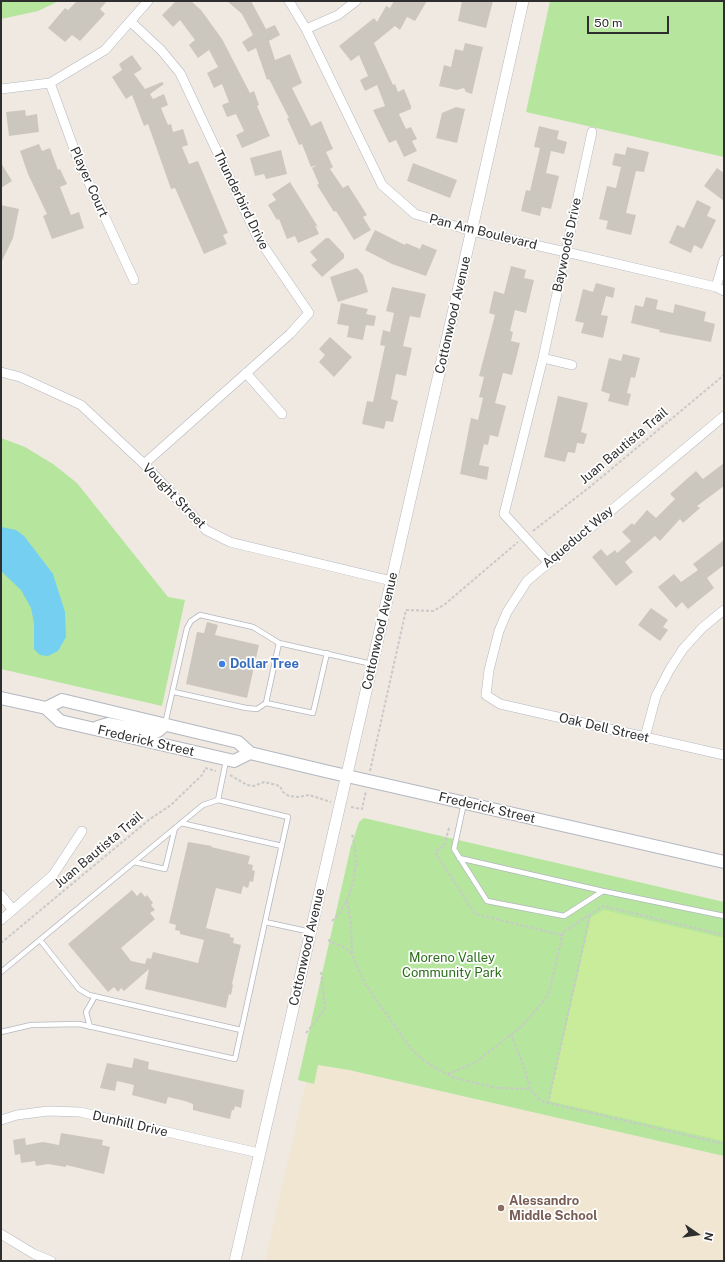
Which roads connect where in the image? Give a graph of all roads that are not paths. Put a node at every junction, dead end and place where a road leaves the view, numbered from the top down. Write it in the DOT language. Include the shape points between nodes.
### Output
graph roads {
  1 [pos="148,1"];
  2 [pos="289,1"];
  3 [pos="356,1"];
  4 [pos="523,1"];
  5 [pos="130,22"];
  6 [pos="306,29"];
  7 [pos="50,83"];
  8 [pos="1,89"];
  9 [pos="592,132"];
  10 [pos="472,231"];
  11 [pos="566,252"];
  12 [pos="724,260"];
  13 [pos="134,280"];
  14 [pos="720,289"];
  15 [pos="543,358"];
  16 [pos="572,365"];
  17 [pos="1,372"];
  18 [pos="246,373"];
  19 [pos="282,414"];
  20 [pos="724,416"];
  21 [pos="144,464"];
  22 [pos="548,562"];
  23 [pos="392,581"];
  24 [pos="724,610"];
  25 [pos="280,643"];
  26 [pos="327,653"];
  27 [pos="372,664"];
  28 [pos="174,692"];
  29 [pos="486,695"];
  30 [pos="1,698"];
  31 [pos="266,703"];
  32 [pos="46,708"];
  33 [pos="165,725"];
  34 [pos="94,729"];
  35 [pos="645,737"];
  36 [pos="250,753"];
  37 [pos="724,755"];
  38 [pos="226,759"];
  39 [pos="346,776"];
  40 [pos="218,800"];
  41 [pos="464,803"];
  42 [pos="181,823"];
  43 [pos="175,828"];
  44 [pos="82,831"];
  45 [pos="282,846"];
  46 [pos="459,858"];
  47 [pos="134,862"];
  48 [pos="724,862"];
  49 [pos="603,891"];
  50 [pos="1,895"];
  51 [pos="14,910"];
  52 [pos="724,916"];
  53 [pos="1,920"];
  54 [pos="265,922"];
  55 [pos="311,932"];
  56 [pos="40,940"];
  57 [pos="1,972"];
  58 [pos="95,996"];
  59 [pos="90,1027"];
  60 [pos="241,1030"];
  61 [pos="1,1032"];
  62 [pos="1,1120"];
  63 [pos="259,1153"];
  64 [pos="1,1234"];
  65 [pos="51,1261"];
  66 [pos="235,1261"];
  1 -- 5 [label="street"];
  2 -- 6 [label="street, Pan Am Boulevard"];
  3 -- 6 [label="street" via="338,15"];
  4 -- 10 [label="street, Cottonwood Avenue"];
  5 -- 7 [label="street" via="106,50"];
  5 -- 18 [label="street, Thunderbird Drive" via="161,50 180,73 258,238 309,313 290,334"];
  6 -- 10 [label="street, Pan Am Boulevard" via="382,185 415,214"];
  7 -- 8 [label="street"];
  7 -- 13 [label="street, Player Court" via="77,157"];
  9 -- 11 [label="street, Baywoods Drive"];
  10 -- 11 [label="street, Pan Am Boulevard"];
  10 -- 23 [label="street, Cottonwood Avenue"];
  11 -- 14 [label="street, Pan Am Boulevard"];
  11 -- 15 [label="street, Baywoods Drive"];
  12 -- 14 [label="street"];
  15 -- 16 [label="street"];
  15 -- 22 [label="street, Baywoods Drive" via="504,514"];
  17 -- 21 [label="street, Vought Street" via="20,377 81,405"];
  18 -- 19 [label="street"];
  18 -- 21 [label="street, Thunderbird Drive"];
  20 -- 22 [label="street, Aqueduct Way"];
  21 -- 23 [label="street, Vought Street" via="206,530 230,542"];
  22 -- 29 [label="street, Aqueduct Way" via="527,581 507,612 489,670"];
  23 -- 27 [label="street, Cottonwood Avenue"];
  24 -- 35 [label="street" via="687,644 670,669 656,696"];
  25 -- 26 [label="lane"];
  25 -- 28 [label="lane" via="253,627 200,615 195,617 187,628"];
  25 -- 31 [label="lane"];
  26 -- 27 [label="lane"];
  26 -- 31 [label="lane" via="313,713"];
  27 -- 39 [label="street, Cottonwood Avenue"];
  28 -- 31 [label="lane" via="251,709 257,709"];
  28 -- 33 [label="lane"];
  29 -- 35 [label="street, Oak Dell Street" via="500,704"];
  30 -- 32 [label="main road, Frederick Street"];
  32 -- 33 [label="main road, Frederick Street" via="62,700"];
  32 -- 34 [label="main road, Frederick Street" via="60,721"];
  33 -- 34 [label="main road" via="158,731 148,732 108,724"];
  33 -- 36 [label="main road, Frederick Street" via="238,742"];
  34 -- 38 [label="main road, Frederick Street"];
  35 -- 37 [label="street, Oak Dell Street"];
  36 -- 38 [label="main road, Frederick Street" via="234,761"];
  36 -- 39 [label="main road, Frederick Street"];
  38 -- 40 [label="lane"];
  39 -- 41 [label="main road, Frederick Street"];
  39 -- 55 [label="street, Cottonwood Avenue"];
  40 -- 42 [label="lane" via="203,805"];
  40 -- 45 [label="lane" via="288,817"];
  41 -- 46 [label="lane" via="454,849"];
  41 -- 48 [label="main road, Frederick Street"];
  42 -- 43 [label="lane"];
  42 -- 45 [label="lane"];
  43 -- 47 [label="lane"];
  43 -- 47 [label="lane" via="165,869"];
  44 -- 51 [label="street" via="53,875"];
  45 -- 54 [label="lane"];
  46 -- 49 [label="lane"];
  46 -- 49 [label="lane" via="487,900 564,916"];
  47 -- 56 [label="lane"];
  49 -- 52 [label="lane"];
  50 -- 51 [label="street"];
  51 -- 53 [label="street"];
  54 -- 55 [label="lane"];
  54 -- 60 [label="lane"];
  55 -- 63 [label="street, Cottonwood Avenue"];
  56 -- 57 [label="lane"];
  56 -- 58 [label="lane" via="79,989"];
  58 -- 59 [label="lane" via="86,1012"];
  58 -- 60 [label="lane"];
  59 -- 60 [label="lane" via="235,1059"];
  59 -- 61 [label="lane" via="79,1024 31,1025"];
  62 -- 63 [label="street, Dunhill Drive" via="48,1111 80,1112"];
  63 -- 66 [label="street, Cottonwood Avenue"];
  64 -- 65 [label="street"];
}
